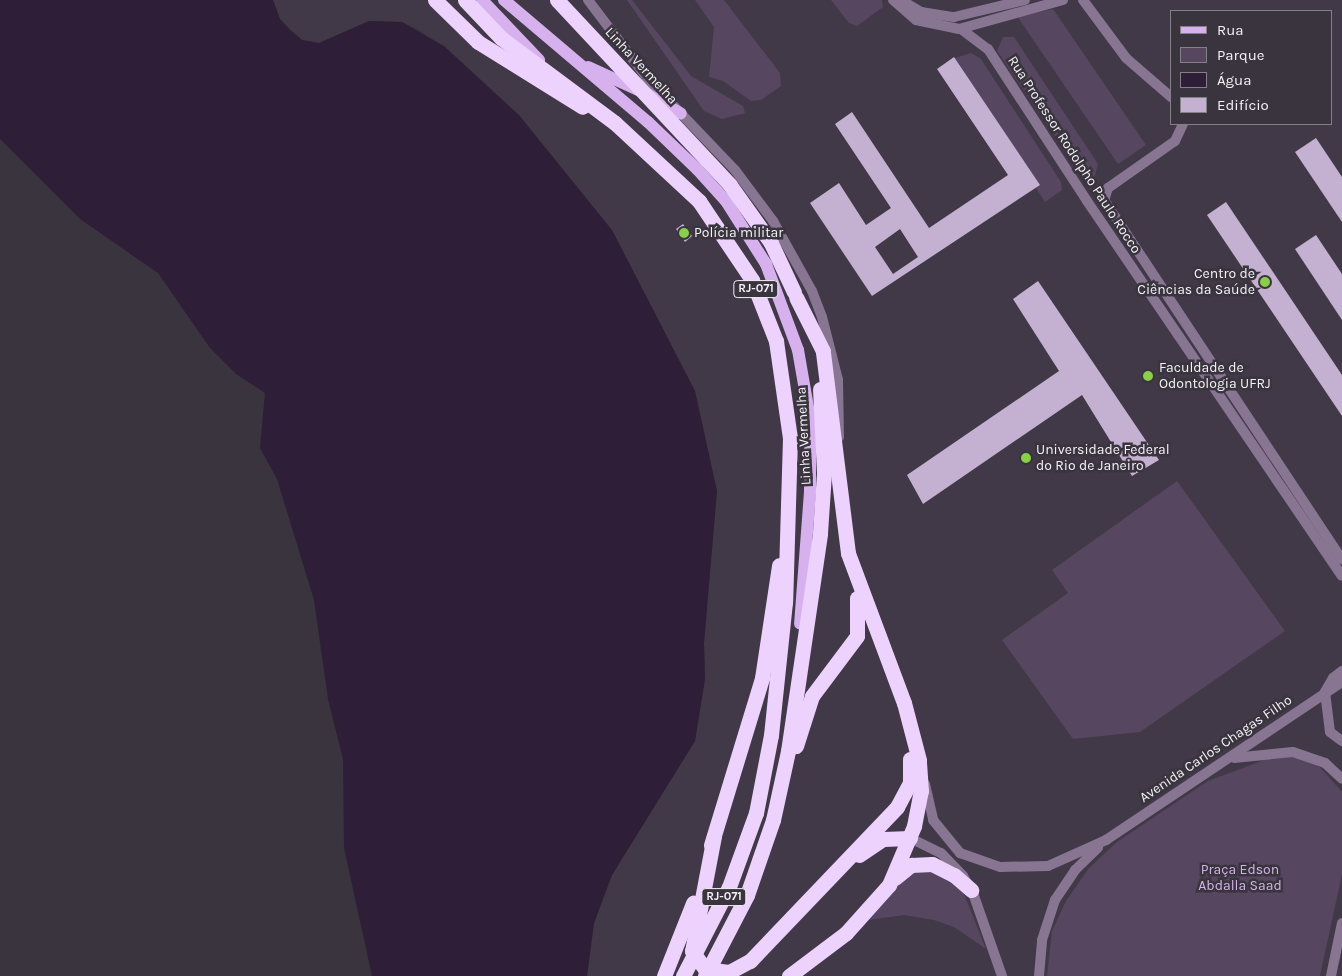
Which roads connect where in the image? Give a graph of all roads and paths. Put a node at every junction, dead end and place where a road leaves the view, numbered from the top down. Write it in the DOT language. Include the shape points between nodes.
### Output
graph roads {
  1 [pos="435,0"];
  2 [pos="465,0"];
  3 [pos="482,0"];
  4 [pos="504,0"];
  5 [pos="557,0"];
  6 [pos="588,0"];
  7 [pos="893,0"];
  8 [pos="901,0"];
  9 [pos="1025,0"];
  10 [pos="1063,0"];
  11 [pos="1083,0"];
  12 [pos="961,29"];
  13 [pos="568,56"];
  14 [pos="547,69"];
  15 [pos="1170,96"];
  16 [pos="681,114"];
  17 [pos="615,123"];
  18 [pos="1183,125"];
  19 [pos="795,294"];
  20 [pos="839,475"];
  21 [pos="789,504"];
  22 [pos="848,553"];
  23 [pos="1342,559"];
  24 [pos="1342,576"];
  25 [pos="1342,672"];
  26 [pos="1342,682"];
  27 [pos="795,688"];
  28 [pos="1325,692"];
  29 [pos="907,717"];
  30 [pos="1342,741"];
  31 [pos="1229,759"];
  32 [pos="919,760"];
  33 [pos="1342,778"];
  34 [pos="783,783"];
  35 [pos="714,836"];
  36 [pos="910,838"];
  37 [pos="1106,840"];
  38 [pos="889,885"];
  39 [pos="818,889"];
  40 [pos="971,890"];
  41 [pos="1342,922"];
  42 [pos="664,976"];
  43 [pos="683,976"];
  44 [pos="704,976"];
  45 [pos="789,976"];
  46 [pos="1002,976"];
  47 [pos="1040,976"];
  48 [pos="1332,976"];
  1 -- 17 [label="highway" via="463,29 496,54 560,95"];
  2 -- 14 [label="highway, Linha Vermelha / RJ-071" via="501,38"];
  3 -- 14 [label="main road"];
  4 -- 13 [label="main road"];
  5 -- 19 [label="highway, Linha Vermelha / RJ-071, bridge" via="730,185 771,243"];
  6 -- 16 [label="street" via="648,79"];
  7 -- 12 [label="street" via="916,20"];
  8 -- 9 [label="street" via="935,16 954,17"];
  10 -- 12 [label="street"];
  11 -- 15 [label="street" via="1126,58"];
  12 -- 24 [label="street, Rua Professor Rodolpho Paulo Rocco" via="988,49 1087,202"];
  13 -- 16 [label="main road"];
  13 -- 27 [label="main road, Linha Vermelha" via="648,122 726,201 753,241 784,306 803,370 810,419 809,500"];
  14 -- 17 [label="highway, Linha Vermelha / RJ-071"];
  16 -- 20 [label="street" via="757,196 812,291 838,380"];
  17 -- 21 [label="highway, Linha Vermelha / RJ-071" via="700,201 752,280 776,341 784,373 790,438"];
  18 -- 23 [label="street, Rua Professor Rodolpho Paulo Rocco" via="1175,141 1103,196"];
  19 -- 20 [label="highway" via="823,352"];
  19 -- 27 [label="highway, Linha Vermelha / RJ-071" via="819,384 824,473 813,590"];
  20 -- 22 [label="highway"];
  21 -- 35 [label="highway, Linha Vermelha" via="762,678"];
  21 -- 43 [label="highway, Linha Vermelha / RJ-071, bridge" via="786,602 772,735 756,813 729,886"];
  22 -- 29 [label="highway"];
  22 -- 34 [label="highway" via="859,617 857,636 812,696"];
  25 -- 28 [label="street" via="1333,678"];
  26 -- 28 [label="street, Avenida Carlos Chagas Filho"];
  27 -- 34 [label="highway, Linha Vermelha / RJ-071"];
  28 -- 30 [label="street" via="1330,732"];
  28 -- 31 [label="street, Avenida Carlos Chagas Filho"];
  29 -- 32 [label="highway"];
  29 -- 39 [label="highway" via="911,773 902,800"];
  31 -- 33 [label="street" via="1277,751 1293,752 1325,763"];
  31 -- 37 [label="street, Avenida Carlos Chagas Filho"];
  32 -- 36 [label="highway" via="920,802"];
  32 -- 37 [label="street, Avenida Carlos Chagas Filho" via="933,820 951,845 970,858 1000,867 1048,866"];
  34 -- 44 [label="highway, Linha Vermelha / RJ-071, bridge" via="747,895"];
  35 -- 39 [label="highway" via="705,897 692,944 695,960 705,969 720,972 739,969"];
  35 -- 42 [label="highway"];
  36 -- 38 [label="highway"];
  36 -- 39 [label="highway" via="878,840"];
  36 -- 40 [label="street" via="950,860"];
  37 -- 47 [label="street, Avenida Carlos Chagas Filho" via="1075,870 1055,900 1042,940"];
  38 -- 40 [label="highway" via="906,868 924,863 947,870"];
  38 -- 45 [label="highway" via="846,933"];
  40 -- 46 [label="street"];
  41 -- 48 [label="street"];
}
